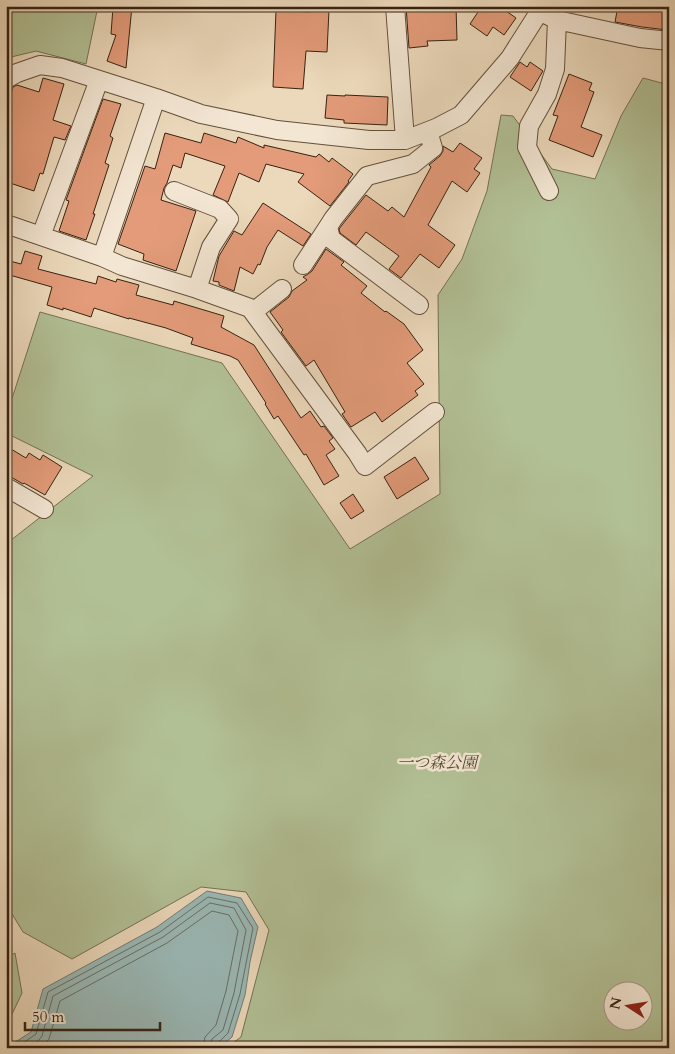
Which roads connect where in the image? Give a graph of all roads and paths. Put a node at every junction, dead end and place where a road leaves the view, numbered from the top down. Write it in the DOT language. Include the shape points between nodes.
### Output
graph roads {
  1 [pos="395,6"];
  2 [pos="542,8"];
  3 [pos="557,20"];
  4 [pos="669,41"];
  5 [pos="6,79"];
  6 [pos="99,80"];
  7 [pos="156,98"];
  8 [pos="428,131"];
  9 [pos="405,140"];
  10 [pos="549,190"];
  11 [pos="174,191"];
  12 [pos="6,224"];
  13 [pos="328,227"];
  14 [pos="41,236"];
  15 [pos="102,257"];
  16 [pos="303,265"];
  17 [pos="197,289"];
  18 [pos="282,289"];
  19 [pos="419,305"];
  20 [pos="253,312"];
  21 [pos="434,412"];
  22 [pos="6,487"];
  23 [pos="44,509"];
  1 -- 9 [label="street"];
  2 -- 3 [label="street"];
  2 -- 8 [label="street" via="510,58 461,114"];
  3 -- 4 [label="street"];
  3 -- 10 [label="street" via="555,69 547,94 529,126 527,147"];
  5 -- 6 [label="street" via="40,65 62,68"];
  6 -- 7 [label="street"];
  6 -- 14 [label="street"];
  7 -- 9 [label="street" via="201,114 276,130 369,140"];
  7 -- 15 [label="street"];
  8 -- 9 [label="street"];
  8 -- 13 [label="street" via="433,148 413,164 367,176"];
  11 -- 17 [label="street" via="220,209 229,219 211,247"];
  12 -- 14 [label="street"];
  13 -- 16 [label="street"];
  13 -- 19 [label="street" via="331,239"];
  14 -- 15 [label="street"];
  15 -- 17 [label="street"];
  17 -- 20 [label="street" via="250,308"];
  18 -- 20 [label="street"];
  20 -- 21 [label="street" via="365,466"];
  22 -- 23 [label="street"];
}
